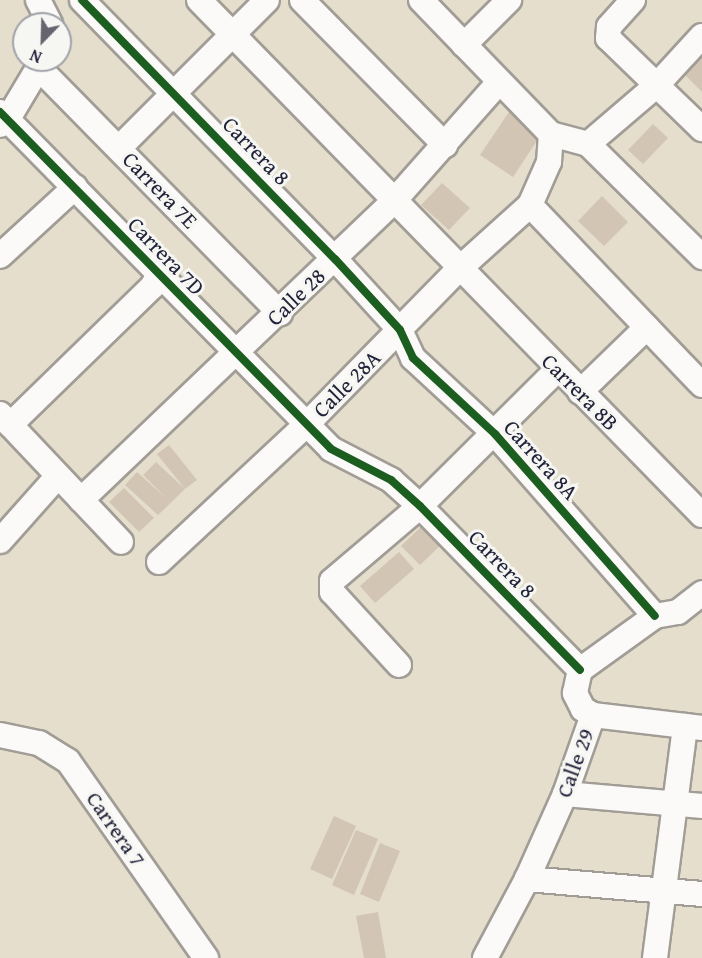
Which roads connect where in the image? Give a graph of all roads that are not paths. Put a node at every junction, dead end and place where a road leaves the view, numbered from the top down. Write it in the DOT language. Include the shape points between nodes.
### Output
graph roads {
  1 [pos="82,0"];
  2 [pos="199,0"];
  3 [pos="267,0"];
  4 [pos="302,0"];
  5 [pos="421,0"];
  6 [pos="509,0"];
  7 [pos="633,0"];
  8 [pos="232,35"];
  9 [pos="702,36"];
  10 [pos="464,45"];
  11 [pos="35,72"];
  12 [pos="48,72"];
  13 [pos="499,82"];
  14 [pos="656,86"];
  15 [pos="174,92"];
  16 [pos="3,118"];
  17 [pos="702,127"];
  18 [pos="551,134"];
  19 [pos="588,144"];
  20 [pos="445,145"];
  21 [pos="119,148"];
  22 [pos="75,187"];
  23 [pos="393,202"];
  24 [pos="530,205"];
  25 [pos="0,256"];
  26 [pos="702,257"];
  27 [pos="335,259"];
  28 [pos="459,269"];
  29 [pos="158,276"];
  30 [pos="280,313"];
  31 [pos="647,327"];
  32 [pos="400,330"];
  33 [pos="238,352"];
  34 [pos="557,370"];
  35 [pos="702,385"];
  36 [pos="580,392"];
  37 [pos="5,419"];
  38 [pos="308,423"];
  39 [pos="495,434"];
  40 [pos="58,476"];
  41 [pos="81,500"];
  42 [pos="420,506"];
  43 [pos="702,515"];
  44 [pos="1,538"];
  45 [pos="121,542"];
  46 [pos="159,562"];
  47 [pos="702,593"];
  48 [pos="655,616"];
  49 [pos="399,665"];
  50 [pos="580,670"];
  51 [pos="592,715"];
  52 [pos="693,727"];
  53 [pos="0,735"];
  54 [pos="565,794"];
  55 [pos="673,803"];
  56 [pos="702,806"];
  57 [pos="527,879"];
  58 [pos="663,889"];
  59 [pos="702,894"];
  60 [pos="206,958"];
  61 [pos="491,958"];
  62 [pos="655,958"];
  1 -- 15 [label="street, Carrera 8"];
  2 -- 8 [label="street"];
  3 -- 8 [label="street"];
  4 -- 20 [label="street"];
  5 -- 10 [label="street"];
  6 -- 10 [label="street"];
  7 -- 14 [label="street" via="606,33"];
  8 -- 15 [label="street"];
  8 -- 23 [label="street"];
  9 -- 14 [label="street"];
  10 -- 13 [label="street"];
  11 -- 16 [label="street"];
  12 -- 21 [label="street, Carrera 7E"];
  13 -- 18 [label="street"];
  13 -- 20 [label="street, Calle 28"];
  14 -- 17 [label="street"];
  14 -- 19 [label="street"];
  15 -- 21 [label="street"];
  15 -- 27 [label="street, Carrera 8"];
  16 -- 22 [label="street, Carrera 7D"];
  18 -- 19 [label="street"];
  18 -- 24 [label="street, Calle 28A" via="549,162"];
  19 -- 26 [label="street"];
  20 -- 23 [label="street, Calle 28"];
  21 -- 30 [label="street, Carrera 7E"];
  22 -- 25 [label="street"];
  22 -- 29 [label="street, Carrera 7D"];
  23 -- 27 [label="street, Calle 28"];
  23 -- 28 [label="street"];
  24 -- 28 [label="street, Calle 28A"];
  24 -- 31 [label="street"];
  27 -- 30 [label="street, Calle 28"];
  27 -- 32 [label="street, Carrera 8"];
  28 -- 32 [label="street, Calle 28A"];
  28 -- 34 [label="street, Carrera 8B"];
  29 -- 33 [label="street, Carrera 7D"];
  29 -- 37 [label="street" via="152,287"];
  30 -- 33 [label="street, Calle 28"];
  31 -- 35 [label="street"];
  31 -- 36 [label="street"];
  32 -- 38 [label="street, Calle 28A"];
  32 -- 39 [label="street, Carrera 8A" via="413,358"];
  33 -- 38 [label="street, Carrera 7D"];
  33 -- 41 [label="street, Calle 28"];
  34 -- 36 [label="street, Carrera 8B"];
  34 -- 39 [label="street"];
  36 -- 43 [label="street, Carrera 8B"];
  37 -- 40 [label="street"];
  38 -- 42 [label="street, Carrera 8" via="331,449 391,480"];
  38 -- 46 [label="street, Calle 28A"];
  39 -- 42 [label="street"];
  39 -- 48 [label="street, Carrera 8A"];
  40 -- 41 [label="street"];
  40 -- 44 [label="street"];
  41 -- 45 [label="street"];
  42 -- 49 [label="street" via="332,581 332,591"];
  42 -- 50 [label="street, Carrera 8"];
  47 -- 48 [label="street" via="673,615"];
  48 -- 50 [label="street"];
  50 -- 51 [label="street, Calle 29" via="575,693 583,709"];
  51 -- 52 [label="street"];
  51 -- 54 [label="street, Calle 29"];
  52 -- 55 [label="street"];
  53 -- 60 [label="street, Carrera 7" via="39,743 68,761"];
  54 -- 55 [label="street"];
  54 -- 57 [label="street, Calle 29"];
  55 -- 56 [label="street"];
  55 -- 58 [label="street"];
  57 -- 58 [label="street"];
  57 -- 61 [label="street, Calle 29"];
  58 -- 59 [label="street"];
  58 -- 62 [label="street"];
}
